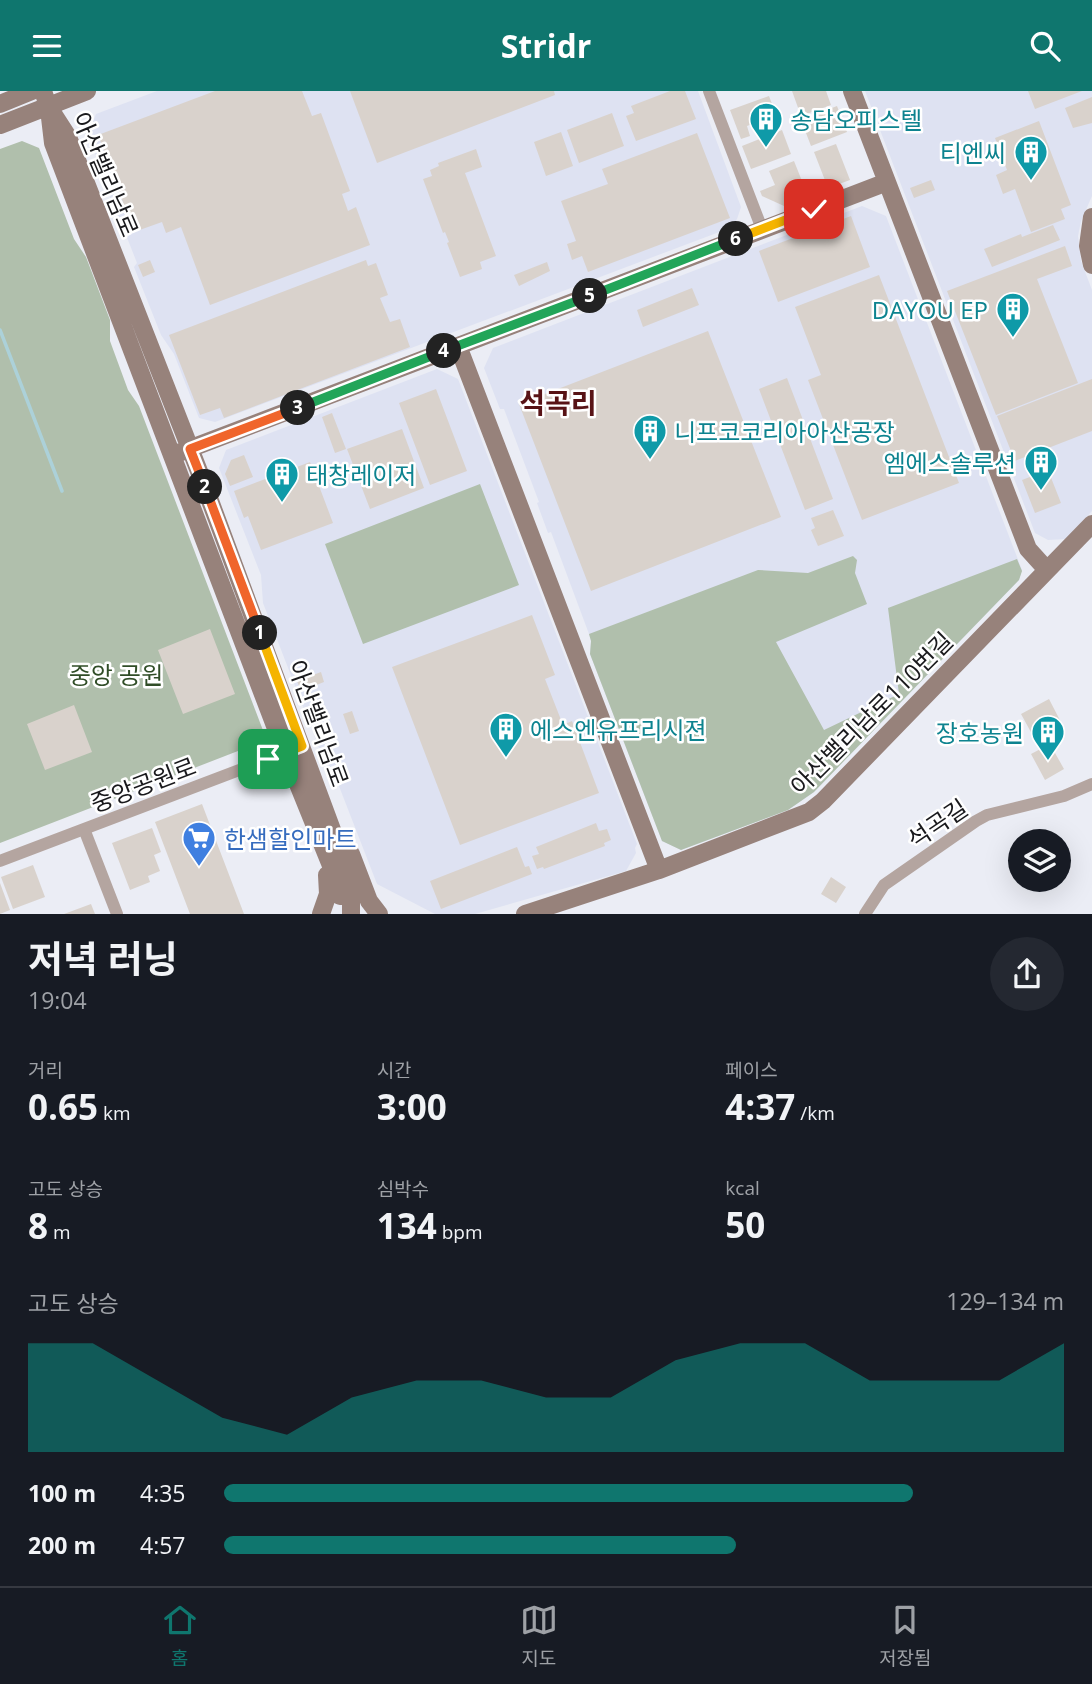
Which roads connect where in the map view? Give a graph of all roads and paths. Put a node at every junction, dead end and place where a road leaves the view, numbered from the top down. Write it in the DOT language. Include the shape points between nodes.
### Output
graph roads {
  1 [pos="32,91"];
  2 [pos="87,91"];
  3 [pos="709,91"];
  4 [pos="852,91"];
  5 [pos="46,98"];
  6 [pos="0,104"];
  7 [pos="0,125"];
  8 [pos="887,182"];
  9 [pos="1092,217"];
  10 [pos="762,229"];
  11 [pos="1092,265"];
  12 [pos="458,346"];
  13 [pos="190,449"];
  14 [pos="172,456"];
  15 [pos="1092,524"];
  16 [pos="1047,570"];
  17 [pos="293,749"];
  18 [pos="1092,784"];
  19 [pos="323,804"];
  20 [pos="84,829"];
  21 [pos="319,834"];
  22 [pos="0,861"];
  23 [pos="659,870"];
  24 [pos="530,913"];
  25 [pos="117,914"];
  26 [pos="321,914"];
  27 [pos="341,914"];
  28 [pos="351,914"];
  29 [pos="379,914"];
  30 [pos="865,914"];
  1 -- 6 [label="street"];
  2 -- 5 [label="street"];
  3 -- 10 [label="street"];
  4 -- 8 [label="street"];
  5 -- 7 [label="street"];
  5 -- 13 [label="street, 아산밸리남로" via="68,137"];
  5 -- 14 [label="street, 아산밸리남로" via="53,143"];
  8 -- 10 [label="street"];
  8 -- 16 [label="street" via="1028,549"];
  9 -- 11 [label="street" via="1088,246"];
  10 -- 12 [label="street"];
  12 -- 13 [label="street"];
  12 -- 23 [label="street"];
  13 -- 14 [label="street"];
  13 -- 17 [label="street, 아산밸리남로"];
  14 -- 17 [label="street, 아산밸리남로"];
  15 -- 16 [label="street, 아산밸리남로110번길"];
  16 -- 23 [label="street, 아산밸리남로110번길" via="809,812"];
  17 -- 19 [label="street, 아산밸리남로"];
  17 -- 20 [label="street, 중앙공원로"];
  17 -- 21 [label="street, 아산밸리남로"];
  18 -- 30 [label="street, 석곡길" via="976,821 884,885"];
  19 -- 28 [label="street, 아산밸리남로" via="345,865"];
  19 -- 29 [label="street" via="336,819 369,901"];
  20 -- 22 [label="street, 중앙공원로"];
  20 -- 25 [label="street"];
  21 -- 26 [label="street" via="329,885"];
  21 -- 27 [label="street, 아산밸리남로" via="338,888"];
  23 -- 24 [label="street, 아산밸리남로110번길"];
}
